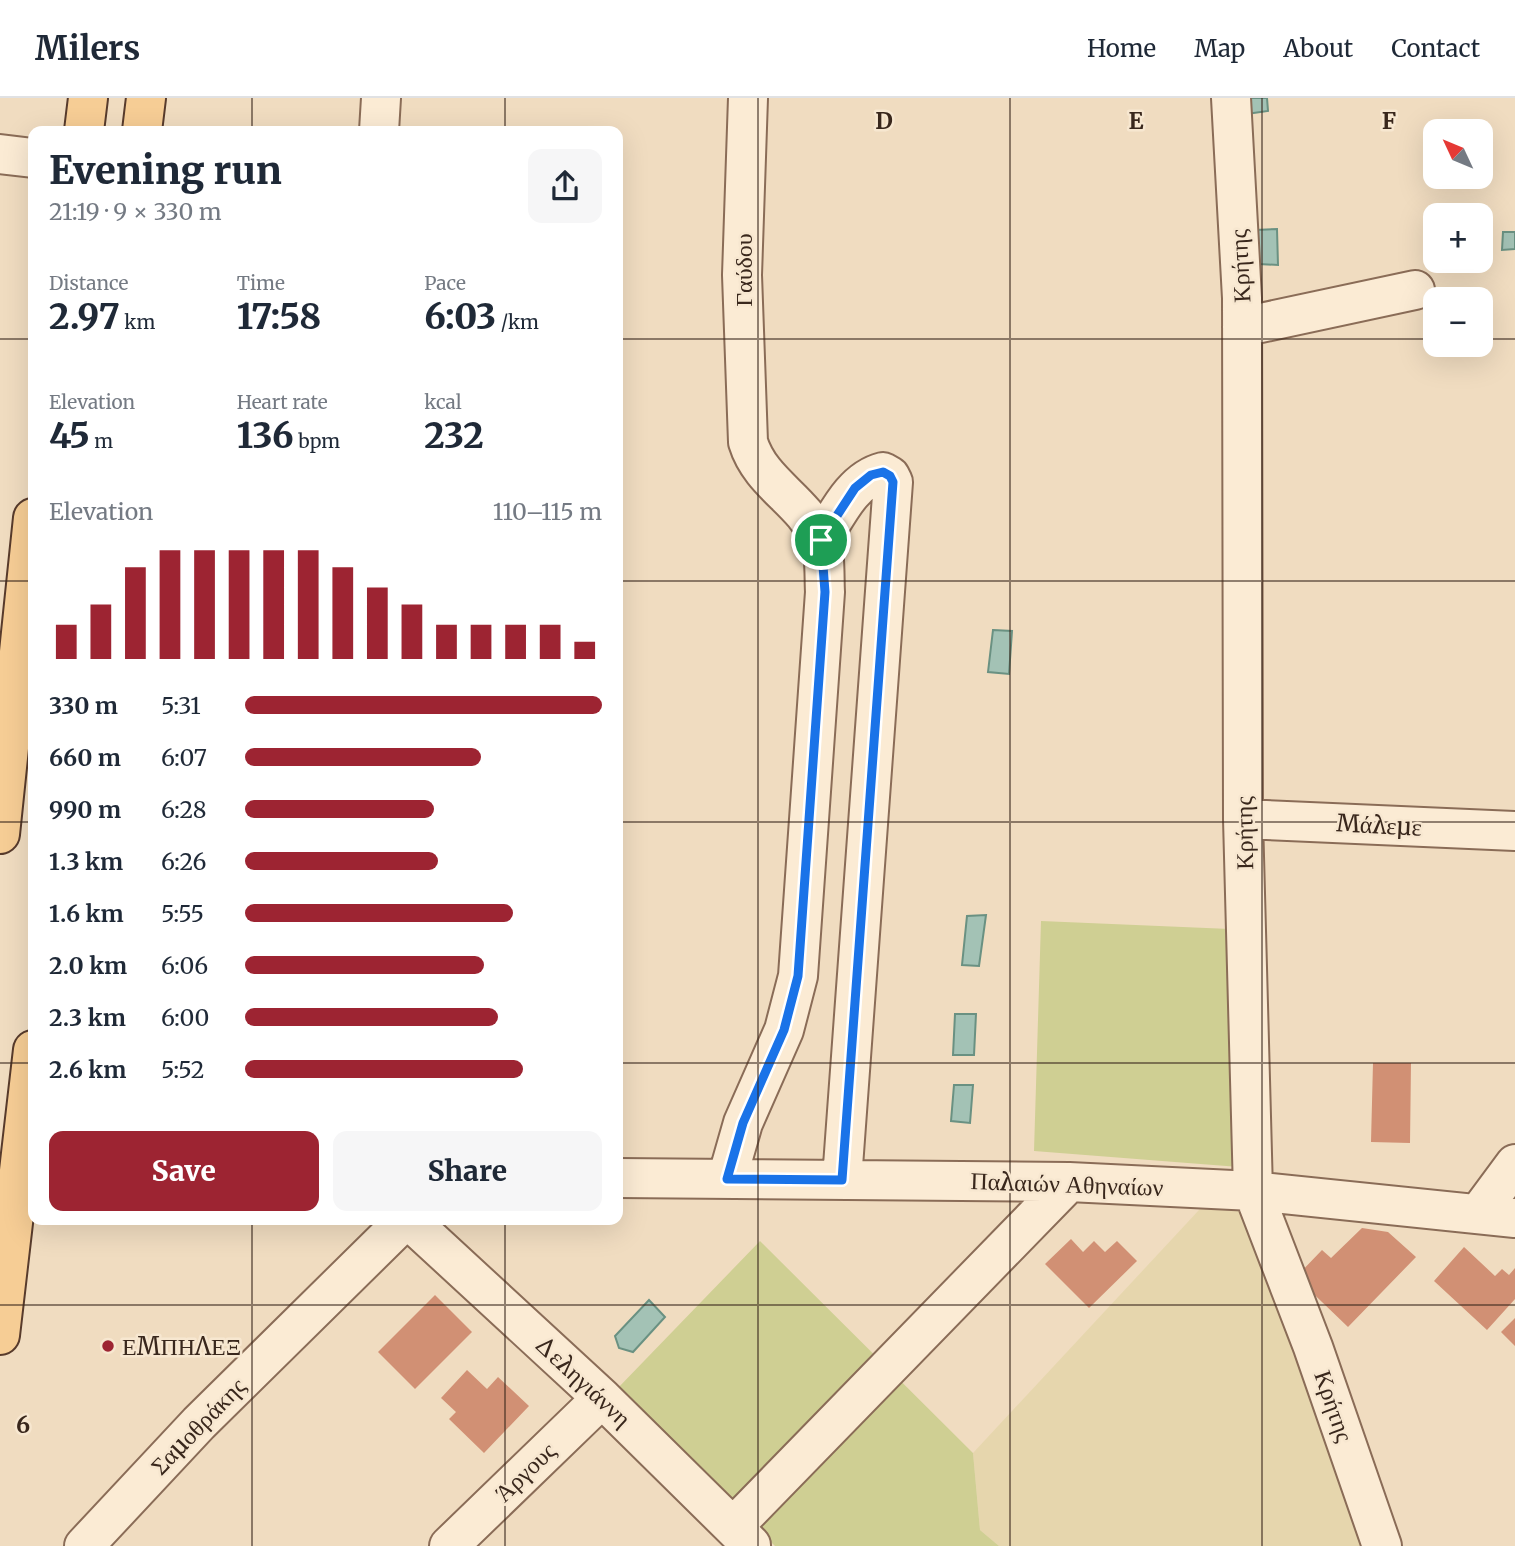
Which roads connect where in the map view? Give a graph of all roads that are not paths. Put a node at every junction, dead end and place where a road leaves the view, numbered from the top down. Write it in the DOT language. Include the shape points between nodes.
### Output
graph roads {
  1 [pos="88,98"];
  2 [pos="146,98"];
  3 [pos="381,98"];
  4 [pos="748,98"];
  5 [pos="1231,98"];
  6 [pos="85,126"];
  7 [pos="143,126"];
  8 [pos="379,126"];
  9 [pos="0,154"];
  10 [pos="28,157"];
  11 [pos="1415,290"];
  12 [pos="1242,327"];
  13 [pos="821,540"];
  14 [pos="28,567"];
  15 [pos="1243,818"];
  16 [pos="1515,831"];
  17 [pos="0,834"];
  18 [pos="28,1142"];
  19 [pos="1515,1164"];
  20 [pos="623,1178"];
  21 [pos="727,1179"];
  22 [pos="842,1180"];
  23 [pos="1069,1182"];
  24 [pos="1253,1191"];
  25 [pos="1478,1214"];
  26 [pos="1515,1218"];
  27 [pos="402,1225"];
  28 [pos="412,1225"];
  29 [pos="0,1335"];
  30 [pos="602,1398"];
  31 [pos="743,1536"];
  32 [pos="84,1546"];
  33 [pos="449,1546"];
  34 [pos="1382,1546"];
  1 -- 6 [label="main road"];
  2 -- 7 [label="main road"];
  3 -- 8 [label="street"];
  4 -- 13 [label="street, Γαύδου" via="741,275 748,442 754,460 807,516"];
  5 -- 12 [label="street, Κρήτης"];
  9 -- 10 [label="street"];
  11 -- 12 [label="street"];
  12 -- 15 [label="street, Κρήτης"];
  13 -- 21 [label="street" via="825,592 798,976 784,1030 743,1123"];
  13 -- 22 [label="street" via="864,479 883,472 890,476"];
  14 -- 17 [label="main road"];
  15 -- 16 [label="street, Μάλεμε"];
  15 -- 24 [label="street, Κρήτης"];
  18 -- 29 [label="main road"];
  19 -- 25 [label="street"];
  20 -- 21 [label="street, Παλαιών Αθηναίων"];
  21 -- 22 [label="street, Παλαιών Αθηναίων"];
  22 -- 23 [label="street, Παλαιών Αθηναίων"];
  23 -- 24 [label="street, Παλαιών Αθηναίων"];
  23 -- 31 [label="street"];
  24 -- 25 [label="street, Παλαιών Αθηναίων"];
  24 -- 34 [label="street, Κρήτης"];
  25 -- 26 [label="street, Παλαιών Αθηναίων"];
  27 -- 32 [label="street, Σαμοθράκης" via="200,1423"];
  28 -- 30 [label="street, Δεληγιάννη"];
  30 -- 31 [label="street, Δεληγιάννη"];
  30 -- 33 [label="street, Άργους"];
}
